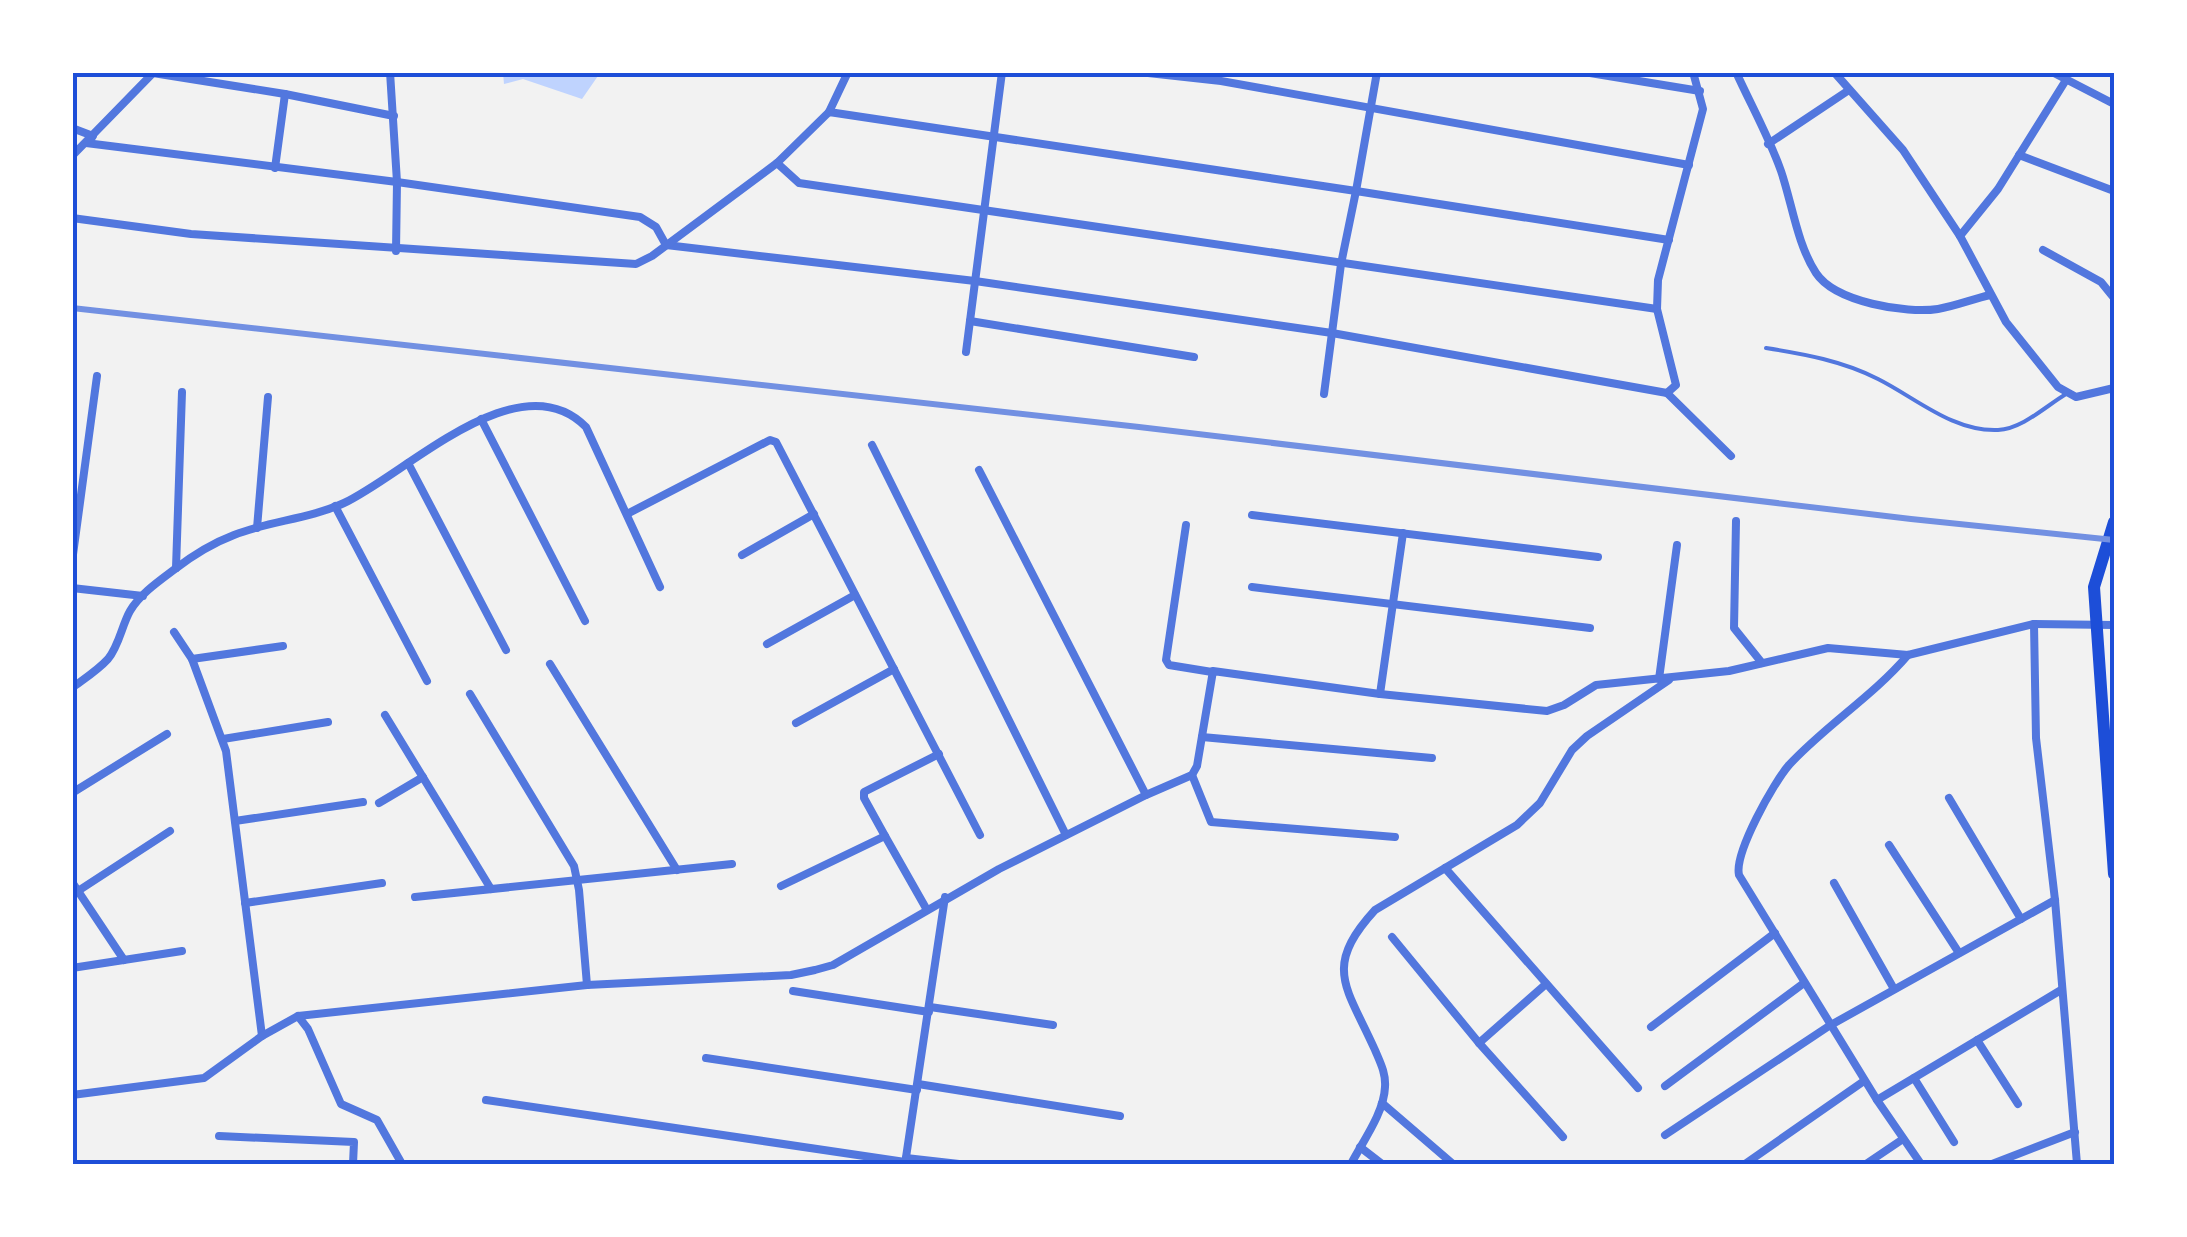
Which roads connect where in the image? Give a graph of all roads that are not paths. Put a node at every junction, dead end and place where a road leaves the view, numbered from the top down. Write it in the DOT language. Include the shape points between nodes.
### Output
graph roads {
  1 [pos="390,72"];
  2 [pos="848,72"];
  3 [pos="1002,72"];
  4 [pos="1139,72"];
  5 [pos="1377,72"];
  6 [pos="1584,72"];
  7 [pos="1693,72"];
  8 [pos="1736,72"];
  9 [pos="1834,72"];
  10 [pos="2052,72"];
  11 [pos="154,73"];
  12 [pos="2066,80"];
  13 [pos="1850,90"];
  14 [pos="1700,91"];
  15 [pos="286,94"];
  16 [pos="2114,104"];
  17 [pos="1368,109"];
  18 [pos="828,112"];
  19 [pos="394,116"];
  20 [pos="72,128"];
  21 [pos="94,136"];
  22 [pos="994,137"];
  23 [pos="86,143"];
  24 [pos="1768,144"];
  25 [pos="2019,155"];
  26 [pos="72,156"];
  27 [pos="776,164"];
  28 [pos="1689,165"];
  29 [pos="275,168"];
  30 [pos="397,182"];
  31 [pos="1356,191"];
  32 [pos="2114,191"];
  33 [pos="984,212"];
  34 [pos="72,218"];
  35 [pos="1960,236"];
  36 [pos="1670,240"];
  37 [pos="666,245"];
  38 [pos="396,250"];
  39 [pos="2043,250"];
  40 [pos="1341,264"];
  41 [pos="975,281"];
  42 [pos="1990,294"];
  43 [pos="2114,298"];
  44 [pos="1656,309"];
  45 [pos="970,322"];
  46 [pos="1332,333"];
  47 [pos="1766,348"];
  48 [pos="966,352"];
  49 [pos="1194,357"];
  50 [pos="97,376"];
  51 [pos="2114,388"];
  52 [pos="182,392"];
  53 [pos="1324,394"];
  54 [pos="1666,394"];
  55 [pos="2066,394"];
  56 [pos="268,396"];
  57 [pos="480,419"];
  58 [pos="872,446"];
  59 [pos="1731,456"];
  60 [pos="408,463"];
  61 [pos="979,470"];
  62 [pos="335,506"];
  63 [pos="627,514"];
  64 [pos="814,514"];
  65 [pos="1252,515"];
  66 [pos="1736,520"];
  67 [pos="2114,522"];
  68 [pos="1186,525"];
  69 [pos="257,528"];
  70 [pos="1403,533"];
  71 [pos="1677,545"];
  72 [pos="742,555"];
  73 [pos="1598,556"];
  74 [pos="72,562"];
  75 [pos="176,568"];
  76 [pos="660,587"];
  77 [pos="1252,587"];
  78 [pos="72,588"];
  79 [pos="855,594"];
  80 [pos="143,596"];
  81 [pos="1392,604"];
  82 [pos="586,622"];
  83 [pos="2034,624"];
  84 [pos="2114,625"];
  85 [pos="1590,628"];
  86 [pos="174,632"];
  87 [pos="767,644"];
  88 [pos="284,646"];
  89 [pos="506,650"];
  90 [pos="1908,655"];
  91 [pos="192,659"];
  92 [pos="550,664"];
  93 [pos="1762,664"];
  94 [pos="894,668"];
  95 [pos="1212,672"];
  96 [pos="1672,678"];
  97 [pos="1658,679"];
  98 [pos="427,681"];
  99 [pos="72,688"];
  100 [pos="470,694"];
  101 [pos="1380,694"];
  102 [pos="385,715"];
  103 [pos="328,722"];
  104 [pos="796,723"];
  105 [pos="167,734"];
  106 [pos="1202,737"];
  107 [pos="222,739"];
  108 [pos="939,754"];
  109 [pos="1432,758"];
  110 [pos="1192,775"];
  111 [pos="423,778"];
  112 [pos="72,793"];
  113 [pos="1146,794"];
  114 [pos="1949,798"];
  115 [pos="363,802"];
  116 [pos="379,803"];
  117 [pos="235,821"];
  118 [pos="170,831"];
  119 [pos="980,835"];
  120 [pos="1066,835"];
  121 [pos="885,836"];
  122 [pos="1394,837"];
  123 [pos="1889,845"];
  124 [pos="732,864"];
  125 [pos="1445,868"];
  126 [pos="676,870"];
  127 [pos="2114,874"];
  128 [pos="577,880"];
  129 [pos="382,883"];
  130 [pos="1834,883"];
  131 [pos="75,886"];
  132 [pos="781,886"];
  133 [pos="491,889"];
  134 [pos="414,897"];
  135 [pos="945,897"];
  136 [pos="2054,900"];
  137 [pos="245,902"];
  138 [pos="927,910"];
  139 [pos="2021,919"];
  140 [pos="1775,933"];
  141 [pos="1392,937"];
  142 [pos="182,951"];
  143 [pos="1959,954"];
  144 [pos="124,960"];
  145 [pos="72,968"];
  146 [pos="1546,984"];
  147 [pos="1804,984"];
  148 [pos="587,985"];
  149 [pos="1894,989"];
  150 [pos="2061,990"];
  151 [pos="793,991"];
  152 [pos="929,1009"];
  153 [pos="298,1016"];
  154 [pos="1054,1025"];
  155 [pos="1829,1026"];
  156 [pos="1651,1028"];
  157 [pos="262,1036"];
  158 [pos="1978,1040"];
  159 [pos="1479,1042"];
  160 [pos="706,1058"];
  161 [pos="1914,1078"];
  162 [pos="1864,1082"];
  163 [pos="1665,1086"];
  164 [pos="917,1087"];
  165 [pos="1638,1088"];
  166 [pos="72,1096"];
  167 [pos="486,1100"];
  168 [pos="1877,1100"];
  169 [pos="1382,1103"];
  170 [pos="2018,1104"];
  171 [pos="1120,1116"];
  172 [pos="2075,1132"];
  173 [pos="1666,1135"];
  174 [pos="219,1136"];
  175 [pos="1563,1138"];
  176 [pos="1904,1139"];
  177 [pos="1954,1142"];
  178 [pos="1360,1147"];
  179 [pos="906,1162"];
  180 [pos="353,1164"];
  181 [pos="402,1164"];
  182 [pos="959,1164"];
  183 [pos="1350,1164"];
  184 [pos="1382,1164"];
  185 [pos="1453,1164"];
  186 [pos="1745,1164"];
  187 [pos="1866,1164"];
  188 [pos="1921,1164"];
  189 [pos="1992,1164"];
  190 [pos="2077,1164"];
  1 -- 19 [label="street"];
  2 -- 18 [label="street"];
  3 -- 22 [label="street"];
  4 -- 17 [label="street"];
  5 -- 17 [label="street"];
  6 -- 14 [label="street"];
  7 -- 14 [label="street"];
  8 -- 24 [label="street"];
  9 -- 13 [label="street"];
  10 -- 12 [label="street"];
  11 -- 15 [label="street"];
  11 -- 21 [label="street"];
  12 -- 16 [label="street"];
  12 -- 25 [label="street"];
  13 -- 24 [label="street"];
  13 -- 35 [label="street" via="1903,150"];
  14 -- 28 [label="street" via="1703,108"];
  15 -- 19 [label="street"];
  15 -- 29 [label="street"];
  17 -- 28 [label="street"];
  17 -- 31 [label="street"];
  18 -- 22 [label="street"];
  18 -- 27 [label="street"];
  19 -- 30 [label="street"];
  20 -- 21 [label="street"];
  21 -- 23 [label="street"];
  22 -- 31 [label="street"];
  22 -- 33 [label="street"];
  23 -- 26 [label="street"];
  23 -- 29 [label="street"];
  24 -- 42 [label="street" via="1816,274 1829,288 1906,310"];
  25 -- 32 [label="street"];
  25 -- 35 [label="street"];
  27 -- 33 [label="street" via="799,183"];
  27 -- 37 [label="street"];
  28 -- 36 [label="street"];
  29 -- 30 [label="street"];
  30 -- 37 [label="street" via="640,217"];
  30 -- 38 [label="street"];
  31 -- 36 [label="street"];
  31 -- 40 [label="street"];
  33 -- 40 [label="street"];
  33 -- 41 [label="street"];
  34 -- 38 [label="street"];
  35 -- 42 [label="street"];
  36 -- 44 [label="street"];
  37 -- 38 [label="street" via="636,264"];
  37 -- 41 [label="street"];
  39 -- 43 [label="street" via="2101,282"];
  40 -- 44 [label="street"];
  40 -- 46 [label="street"];
  41 -- 45 [label="street"];
  41 -- 46 [label="street"];
  42 -- 55 [label="street"];
  44 -- 54 [label="street" via="1676,385"];
  45 -- 48 [label="street"];
  45 -- 49 [label="street"];
  46 -- 53 [label="street"];
  46 -- 54 [label="street"];
  47 -- 55 [label="lane" via="1849,367 1972,427 2000,430"];
  50 -- 74 [label="street"];
  51 -- 55 [label="street"];
  52 -- 75 [label="street"];
  54 -- 59 [label="street"];
  56 -- 69 [label="street"];
  57 -- 60 [label="street"];
  57 -- 63 [label="street" via="520,407 572,413 586,427"];
  57 -- 82 [label="street"];
  58 -- 120 [label="street"];
  60 -- 62 [label="street"];
  60 -- 89 [label="street"];
  61 -- 113 [label="street"];
  62 -- 69 [label="street"];
  62 -- 98 [label="street"];
  63 -- 64 [label="street" via="773,440"];
  63 -- 76 [label="street"];
  64 -- 72 [label="street"];
  64 -- 79 [label="street"];
  65 -- 70 [label="street"];
  66 -- 93 [label="street" via="1734,628"];
  67 -- 127 [label="main road" via="2094,587"];
  68 -- 95 [label="street" via="1166,660"];
  69 -- 75 [label="street"];
  70 -- 73 [label="street"];
  70 -- 81 [label="street"];
  71 -- 97 [label="street"];
  75 -- 80 [label="street"];
  77 -- 81 [label="street"];
  78 -- 80 [label="street"];
  79 -- 87 [label="street"];
  79 -- 94 [label="street"];
  80 -- 99 [label="street" via="110,657"];
  81 -- 85 [label="street"];
  81 -- 101 [label="street"];
  83 -- 84 [label="street"];
  83 -- 90 [label="street"];
  83 -- 136 [label="street" via="2036,738"];
  86 -- 91 [label="street"];
  88 -- 91 [label="street"];
  90 -- 93 [label="street" via="1828,648"];
  90 -- 140 [label="street" via="1787,767 1740,849 1739,875"];
  91 -- 107 [label="street"];
  92 -- 126 [label="street"];
  93 -- 96 [label="street"];
  94 -- 104 [label="street"];
  94 -- 108 [label="street"];
  95 -- 101 [label="street"];
  95 -- 106 [label="street"];
  96 -- 97 [label="street"];
  96 -- 125 [label="street" via="1572,750 1540,804 1518,825"];
  97 -- 101 [label="street" via="1596,685 1547,710"];
  100 -- 128 [label="street"];
  102 -- 111 [label="street"];
  103 -- 107 [label="street"];
  105 -- 112 [label="street"];
  106 -- 109 [label="street"];
  106 -- 110 [label="street"];
  107 -- 117 [label="street"];
  108 -- 119 [label="street"];
  108 -- 121 [label="street" via="864,792"];
  110 -- 113 [label="street"];
  110 -- 122 [label="street" via="1210,822"];
  111 -- 116 [label="street"];
  111 -- 133 [label="street"];
  113 -- 120 [label="street"];
  114 -- 139 [label="street"];
  115 -- 117 [label="street"];
  117 -- 137 [label="street"];
  118 -- 131 [label="street"];
  120 -- 135 [label="street"];
  121 -- 132 [label="street"];
  121 -- 138 [label="street"];
  123 -- 143 [label="street"];
  124 -- 126 [label="street"];
  125 -- 146 [label="street"];
  125 -- 169 [label="street" via="1374,910 1345,949 1344,980 1384,1070"];
  126 -- 128 [label="street"];
  128 -- 133 [label="street"];
  128 -- 148 [label="street"];
  129 -- 137 [label="street"];
  130 -- 149 [label="street"];
  131 -- 144 [label="street"];
  133 -- 134 [label="street"];
  135 -- 138 [label="street"];
  135 -- 152 [label="street"];
  136 -- 139 [label="street"];
  136 -- 150 [label="street"];
  137 -- 157 [label="street"];
  138 -- 148 [label="street" via="815,970"];
  139 -- 143 [label="street"];
  140 -- 147 [label="street"];
  140 -- 156 [label="street"];
  141 -- 159 [label="street"];
  142 -- 144 [label="street"];
  143 -- 149 [label="street"];
  144 -- 145 [label="street"];
  146 -- 159 [label="street"];
  146 -- 165 [label="street"];
  147 -- 155 [label="street"];
  147 -- 163 [label="street"];
  148 -- 153 [label="street"];
  149 -- 155 [label="street"];
  150 -- 158 [label="street"];
  150 -- 172 [label="street"];
  151 -- 152 [label="street"];
  152 -- 154 [label="street"];
  152 -- 164 [label="street"];
  153 -- 157 [label="street"];
  153 -- 181 [label="street" via="341,1104 377,1120"];
  155 -- 162 [label="street"];
  155 -- 173 [label="street"];
  157 -- 166 [label="street" via="204,1078"];
  158 -- 161 [label="street"];
  158 -- 170 [label="street"];
  159 -- 175 [label="street"];
  160 -- 164 [label="street"];
  161 -- 168 [label="street"];
  161 -- 177 [label="street"];
  162 -- 168 [label="street"];
  162 -- 186 [label="street"];
  164 -- 171 [label="street"];
  164 -- 179 [label="street"];
  167 -- 179 [label="street"];
  168 -- 176 [label="street"];
  169 -- 178 [label="street"];
  169 -- 185 [label="street"];
  172 -- 189 [label="street"];
  172 -- 190 [label="street"];
  174 -- 180 [label="street" via="354,1142"];
  176 -- 187 [label="street"];
  176 -- 188 [label="street"];
  178 -- 183 [label="street"];
  178 -- 184 [label="street"];
  179 -- 182 [label="street"];
}
